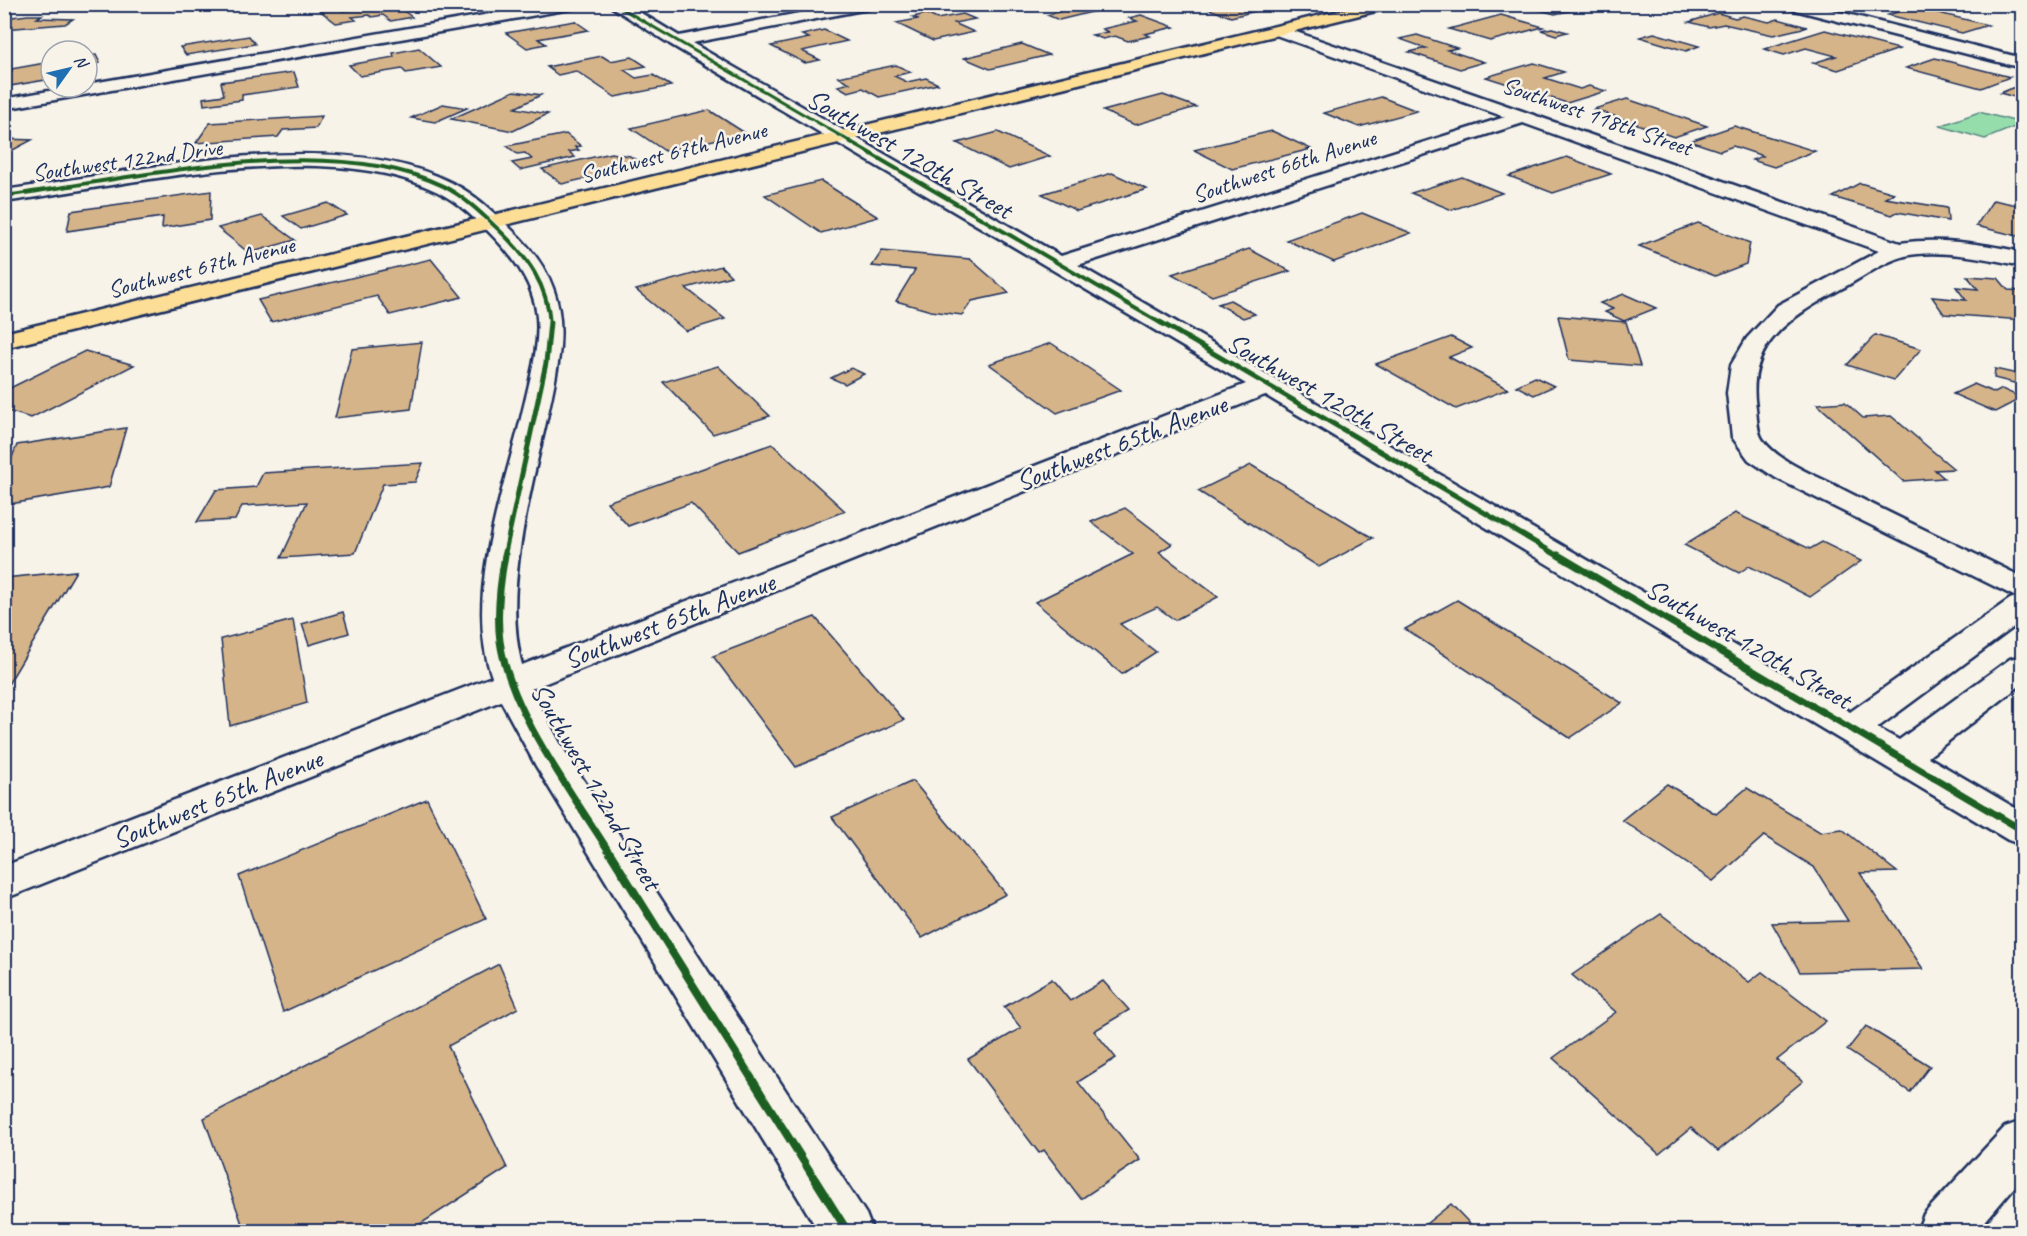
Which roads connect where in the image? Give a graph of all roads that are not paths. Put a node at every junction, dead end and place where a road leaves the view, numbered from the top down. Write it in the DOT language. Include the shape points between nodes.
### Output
graph roads {
  1 [pos="576,4"];
  2 [pos="614,4"];
  3 [pos="873,4"];
  4 [pos="1388,4"];
  5 [pos="1788,4"];
  6 [pos="1279,31"];
  7 [pos="676,41"];
  8 [pos="2022,63"];
  9 [pos="4,104"];
  10 [pos="1524,117"];
  11 [pos="842,137"];
  12 [pos="4,196"];
  13 [pos="491,222"];
  14 [pos="1898,250"];
  15 [pos="2022,259"];
  16 [pos="1058,264"];
  17 [pos="4,341"];
  18 [pos="1266,385"];
  19 [pos="2022,589"];
  20 [pos="2022,606"];
  21 [pos="2022,666"];
  22 [pos="512,681"];
  23 [pos="1852,728"];
  24 [pos="1901,758"];
  25 [pos="2022,830"];
  26 [pos="4,883"];
  27 [pos="2022,1143"];
  28 [pos="848,1232"];
  29 [pos="1942,1232"];
  1 -- 9 [label="street"];
  2 -- 7 [label="street, Southwest 120th Street"];
  3 -- 7 [label="street"];
  4 -- 6 [label="main road, Southwest 67th Avenue"];
  5 -- 8 [label="street"];
  6 -- 10 [label="street, Southwest 118th Street"];
  6 -- 11 [label="main road, Southwest 67th Avenue"];
  7 -- 11 [label="street, Southwest 120th Street"];
  10 -- 14 [label="street, Southwest 118th Street"];
  10 -- 16 [label="street, Southwest 66th Avenue"];
  11 -- 13 [label="main road, Southwest 67th Avenue"];
  11 -- 16 [label="street, Southwest 120th Street"];
  12 -- 13 [label="street, Southwest 122nd Drive" via="215,164 316,161 380,168 421,178 450,190"];
  13 -- 17 [label="main road, Southwest 67th Avenue"];
  13 -- 22 [label="street, Southwest 122nd Street" via="539,278 551,316 548,355 500,592 501,651"];
  14 -- 15 [label="street" via="1944,247"];
  14 -- 19 [label="street" via="1852,271 1786,310 1756,343 1744,364 1740,393 1746,437 1759,454 1786,472"];
  16 -- 18 [label="street, Southwest 120th Street"];
  18 -- 22 [label="street, Southwest 65th Avenue"];
  18 -- 23 [label="street, Southwest 120th Street"];
  20 -- 23 [label="street"];
  21 -- 24 [label="street"];
  22 -- 26 [label="street, Southwest 65th Avenue"];
  22 -- 28 [label="street, Southwest 122nd Street" via="525,715 570,790"];
  23 -- 24 [label="street, Southwest 120th Street"];
  24 -- 25 [label="street, Southwest 120th Street"];
  27 -- 29 [label="street"];
}
